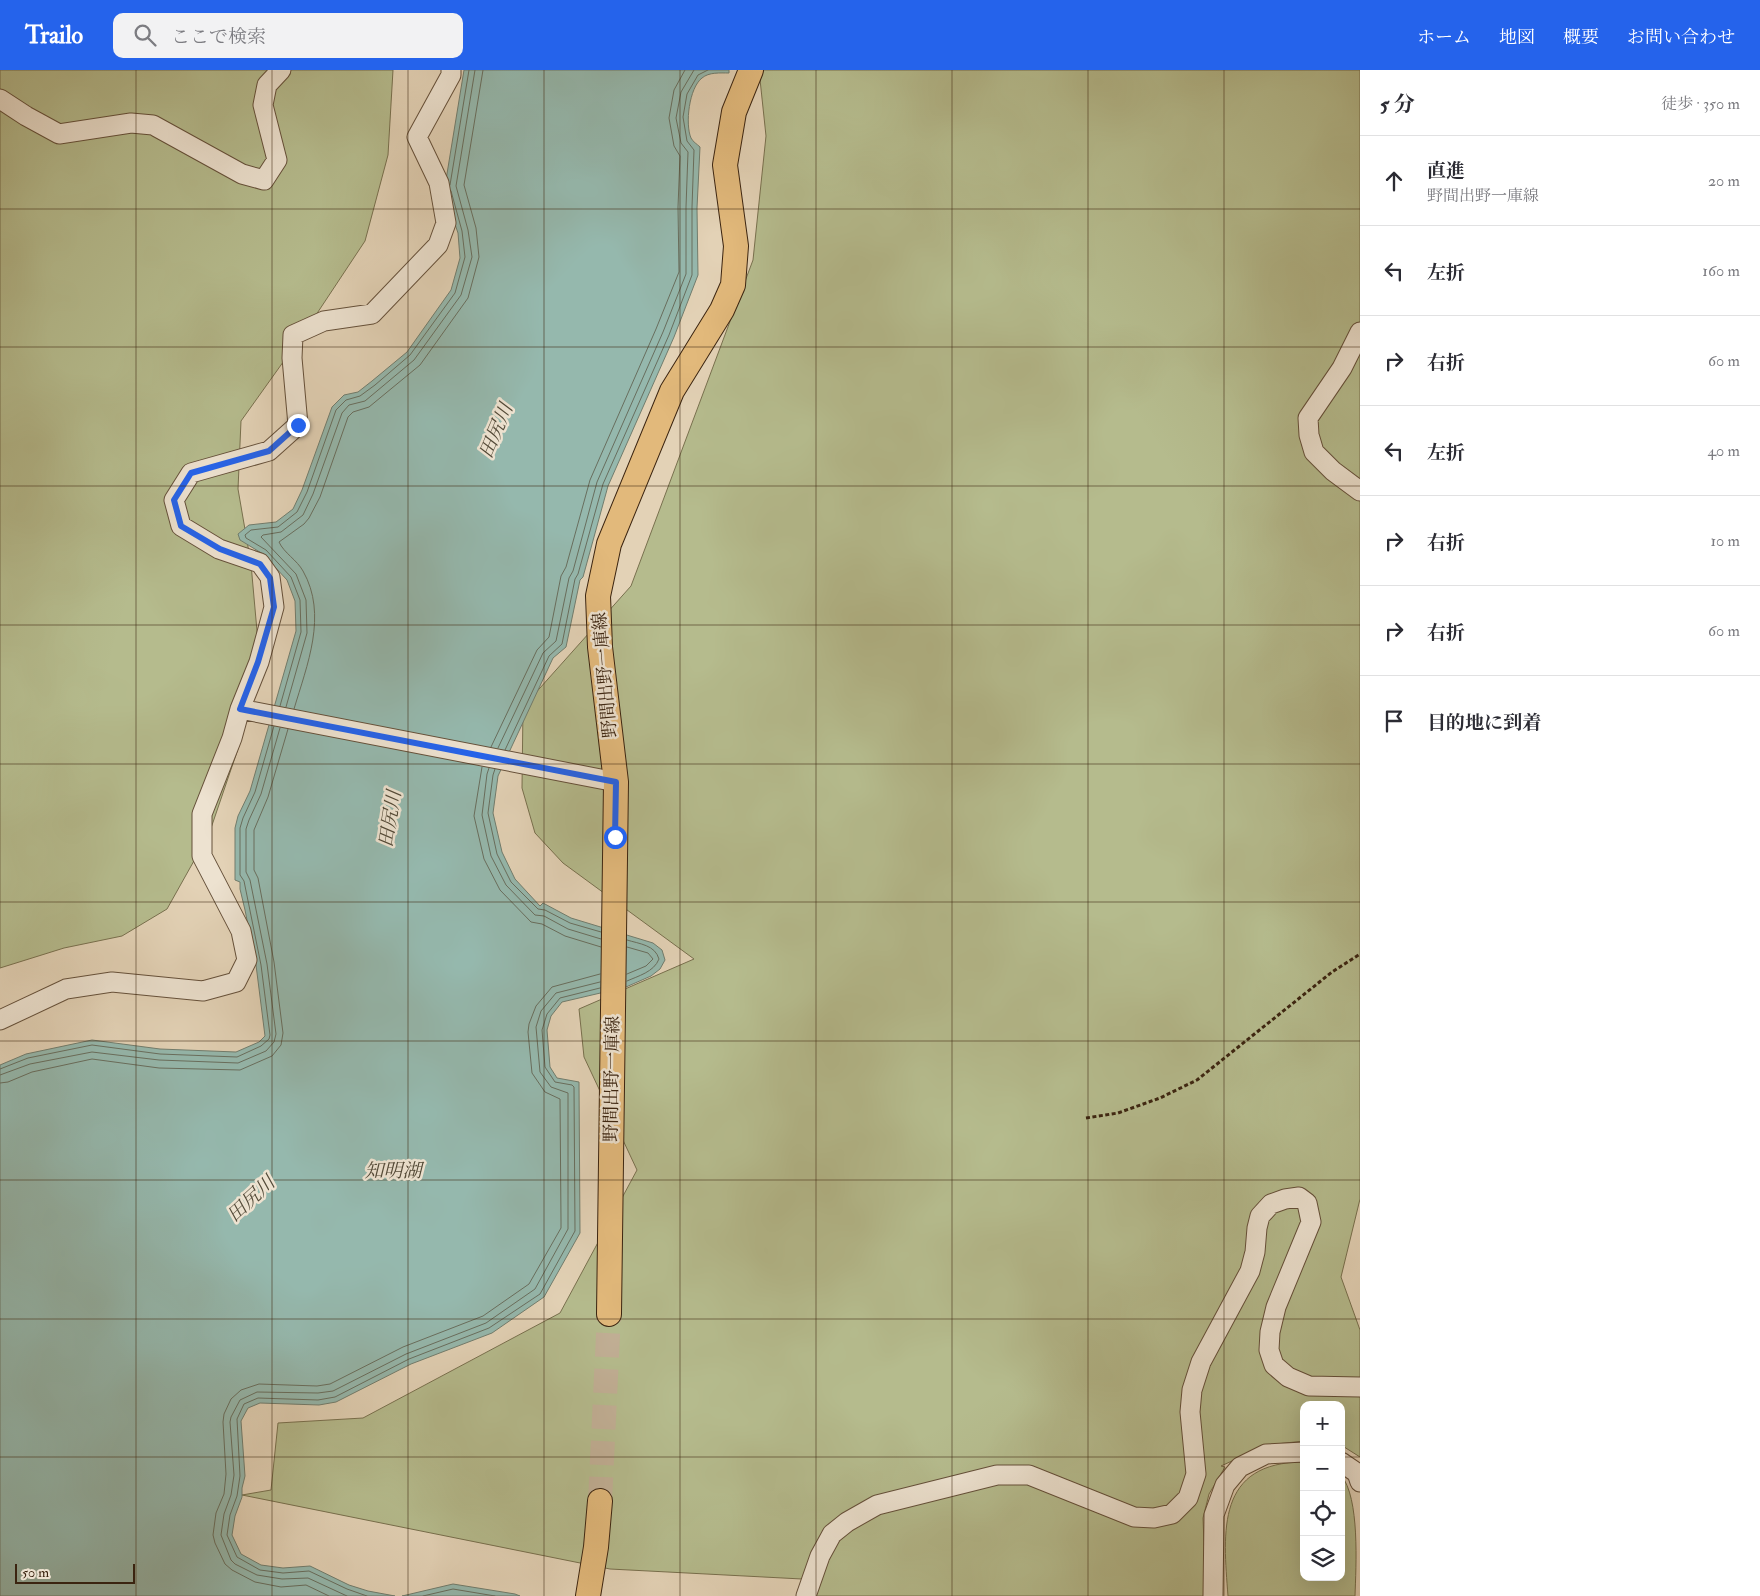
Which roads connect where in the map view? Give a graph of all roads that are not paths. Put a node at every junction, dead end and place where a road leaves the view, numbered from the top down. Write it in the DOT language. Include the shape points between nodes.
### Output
graph roads {
  1 [pos="281,70"];
  2 [pos="451,70"];
  3 [pos="751,70"];
  4 [pos="0,99"];
  5 [pos="1360,332"];
  6 [pos="1360,490"];
  7 [pos="240,709"];
  8 [pos="616,782"];
  9 [pos="0,1020"];
  10 [pos="609,1314"];
  11 [pos="1360,1388"];
  12 [pos="1300,1452"];
  13 [pos="1345,1465"];
  14 [pos="1360,1482"];
  15 [pos="600,1501"];
  16 [pos="588,1596"];
  17 [pos="806,1596"];
  18 [pos="1214,1596"];
  1 -- 4 [label="street" via="268,85 263,106 277,160 264,180 242,174 153,125 132,123 59,134"];
  2 -- 7 [label="street" via="417,137 439,183 446,223 438,245 372,314 324,321 293,335 298,425 269,451 191,473 174,500 181,526 220,549 260,564 270,578 274,607"];
  3 -- 8 [label="main road, 野間出野一庫線" via="734,112 725,165 736,246 733,285 722,310 672,392 609,544 598,596 600,648"];
  5 -- 6 [label="street" via="1342,368 1308,418 1314,452 1333,471"];
  7 -- 8 [label="street"];
  7 -- 9 [label="street" via="202,814 202,856 241,931 247,960 236,982 203,991 112,982 66,989"];
  8 -- 10 [label="main road, 野間出野一庫線"];
  11 -- 17 [label="street" via="1308,1386 1288,1377 1274,1365 1269,1350 1276,1307 1311,1222 1308,1204 1299,1197 1284,1199 1271,1204 1260,1216 1250,1271 1201,1362 1192,1390 1190,1412 1196,1474 1188,1498 1172,1514 1154,1518 1134,1517 1029,1475 997,1475 877,1504 847,1522 832,1534 820,1556"];
  12 -- 18 [label="street" via="1266,1454 1240,1467 1225,1485 1214,1515"];
  13 -- 14 [label="street" via="1357,1473"];
  15 -- 16 [label="main road"];
}
